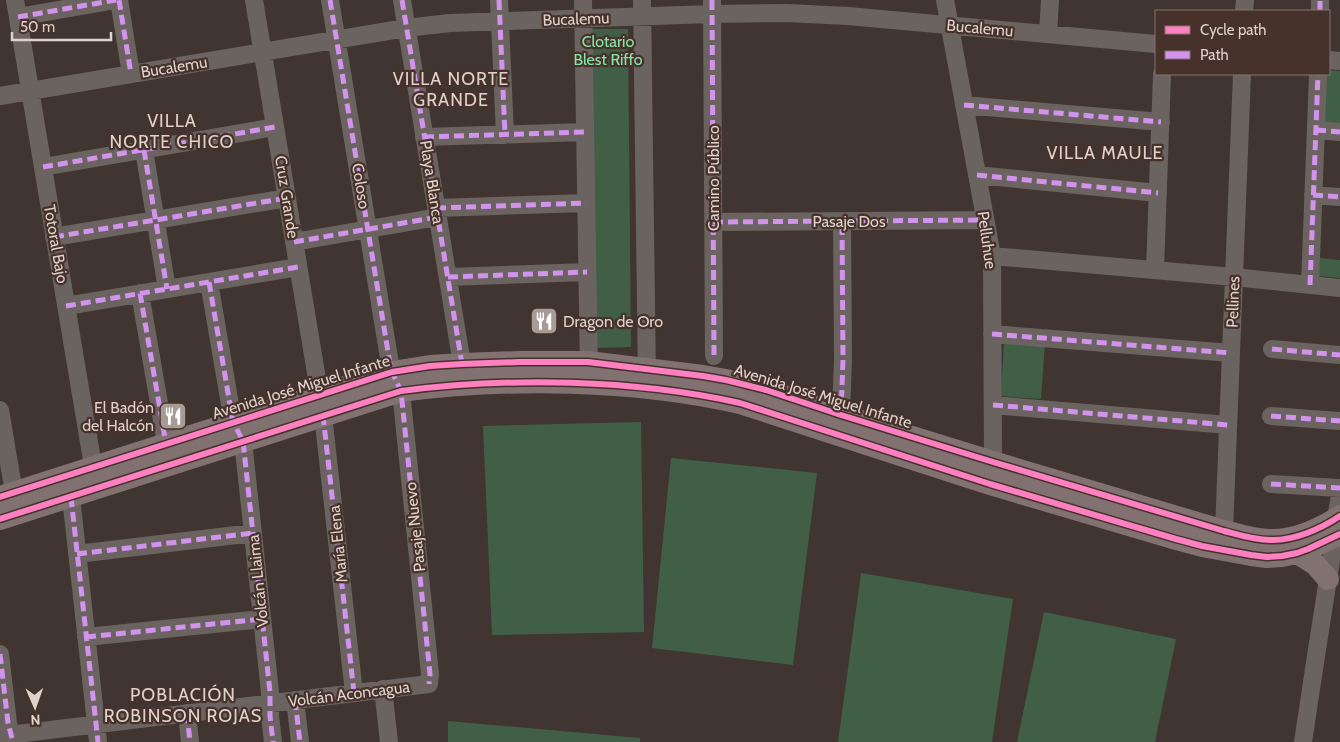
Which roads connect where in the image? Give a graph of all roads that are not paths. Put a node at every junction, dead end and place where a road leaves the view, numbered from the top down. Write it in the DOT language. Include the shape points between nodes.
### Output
graph roads {
  1 [pos="117,0"];
  2 [pos="254,0"];
  3 [pos="330,0"];
  4 [pos="402,0"];
  5 [pos="499,0"];
  6 [pos="583,0"];
  7 [pos="945,0"];
  8 [pos="1050,0"];
  9 [pos="712,7"];
  10 [pos="16,8"];
  11 [pos="642,8"];
  12 [pos="583,18"];
  13 [pos="500,22"];
  14 [pos="950,25"];
  15 [pos="406,28"];
  16 [pos="1048,34"];
  17 [pos="337,40"];
  18 [pos="1155,44"];
  19 [pos="263,53"];
  20 [pos="131,74"];
  21 [pos="1162,75"];
  22 [pos="1242,75"];
  23 [pos="1318,75"];
  24 [pos="30,91"];
  25 [pos="0,96"];
  26 [pos="964,105"];
  27 [pos="1161,122"];
  28 [pos="275,127"];
  29 [pos="1316,130"];
  30 [pos="585,132"];
  31 [pos="1340,132"];
  32 [pos="504,135"];
  33 [pos="424,137"];
  34 [pos="144,150"];
  35 [pos="43,167"];
  36 [pos="977,175"];
  37 [pos="1158,193"];
  38 [pos="1313,194"];
  39 [pos="1340,197"];
  40 [pos="287,198"];
  41 [pos="586,203"];
  42 [pos="437,213"];
  43 [pos="156,220"];
  44 [pos="985,220"];
  45 [pos="842,221"];
  46 [pos="713,222"];
  47 [pos="368,229"];
  48 [pos="54,237"];
  49 [pos="294,242"];
  50 [pos="992,256"];
  51 [pos="298,267"];
  52 [pos="1155,270"];
  53 [pos="587,272"];
  54 [pos="448,277"];
  55 [pos="1234,277"];
  56 [pos="210,282"];
  57 [pos="1310,284"];
  58 [pos="1340,288"];
  59 [pos="167,289"];
  60 [pos="140,294"];
  61 [pos="66,306"];
  62 [pos="992,334"];
  63 [pos="1272,349"];
  64 [pos="1231,353"];
  65 [pos="1340,355"];
  66 [pos="714,356"];
  67 [pos="462,364"];
  68 [pos="589,373"];
  69 [pos="647,378"];
  70 [pos="396,382"];
  71 [pos="321,405"];
  72 [pos="993,405"];
  73 [pos="0,410"];
  74 [pos="841,415"];
  75 [pos="1271,416"];
  76 [pos="1340,421"];
  77 [pos="1228,425"];
  78 [pos="238,432"];
  79 [pos="166,444"];
  80 [pos="991,473"];
  81 [pos="95,478"];
  82 [pos="1271,484"];
  83 [pos="1340,488"];
  84 [pos="7,495"];
  85 [pos="1340,496"];
  86 [pos="71,497"];
  87 [pos="0,520"];
  88 [pos="1339,527"];
  89 [pos="1224,531"];
  90 [pos="253,533"];
  91 [pos="77,554"];
  92 [pos="1297,554"];
  93 [pos="1328,579"];
  94 [pos="262,619"];
  95 [pos="86,637"];
  96 [pos="0,654"];
  97 [pos="429,684"];
  98 [pos="383,689"];
  99 [pos="354,693"];
  100 [pos="295,700"];
  101 [pos="270,703"];
  102 [pos="187,713"];
  103 [pos="96,724"];
  104 [pos="8,738"];
  105 [pos="98,742"];
  106 [pos="190,742"];
  107 [pos="273,742"];
  108 [pos="300,742"];
  109 [pos="389,742"];
  110 [pos="1303,742"];
  1 -- 10 [label="street"];
  1 -- 20 [label="street"];
  2 -- 19 [label="street, Cruz Grande"];
  3 -- 17 [label="street, Coloso"];
  4 -- 15 [label="street, Playa Blanca"];
  5 -- 13 [label="street"];
  6 -- 12 [label="street"];
  7 -- 14 [label="street, Pelluhue"];
  8 -- 16 [label="street"];
  9 -- 11 [label="street, Bucalemu"];
  9 -- 14 [label="street, Bucalemu"];
  9 -- 46 [label="street, Camino Público"];
  10 -- 24 [label="street, Totoral Bajo"];
  11 -- 12 [label="street, Bucalemu"];
  11 -- 69 [label="street"];
  12 -- 13 [label="street, Bucalemu"];
  12 -- 30 [label="street"];
  13 -- 15 [label="street, Bucalemu"];
  13 -- 32 [label="street"];
  14 -- 16 [label="street, Bucalemu"];
  14 -- 26 [label="street, Pelluhue"];
  15 -- 17 [label="street, Bucalemu"];
  15 -- 33 [label="street, Playa Blanca"];
  16 -- 18 [label="street, Bucalemu"];
  17 -- 19 [label="street, Bucalemu"];
  17 -- 47 [label="street, Coloso"];
  19 -- 20 [label="street, Bucalemu"];
  19 -- 28 [label="street, Cruz Grande"];
  20 -- 24 [label="street, Bucalemu"];
  21 -- 27 [label="street"];
  22 -- 55 [label="street, Pellines"];
  23 -- 29 [label="street"];
  24 -- 25 [label="street, Bucalemu"];
  24 -- 35 [label="street, Totoral Bajo"];
  26 -- 27 [label="street"];
  26 -- 36 [label="street, Pelluhue"];
  27 -- 37 [label="street"];
  28 -- 34 [label="street"];
  28 -- 40 [label="street, Cruz Grande"];
  29 -- 31 [label="street"];
  29 -- 38 [label="street"];
  30 -- 32 [label="street"];
  30 -- 41 [label="street"];
  32 -- 33 [label="street"];
  33 -- 42 [label="street, Playa Blanca"];
  34 -- 35 [label="street"];
  34 -- 43 [label="street"];
  35 -- 48 [label="street, Totoral Bajo"];
  36 -- 37 [label="street"];
  36 -- 44 [label="street, Pelluhue"];
  37 -- 52 [label="street"];
  38 -- 39 [label="street"];
  38 -- 57 [label="street"];
  40 -- 43 [label="street"];
  40 -- 49 [label="street, Cruz Grande"];
  41 -- 42 [label="street"];
  41 -- 53 [label="street"];
  42 -- 47 [label="street"];
  42 -- 54 [label="street, Playa Blanca"];
  43 -- 48 [label="street"];
  43 -- 59 [label="street"];
  44 -- 45 [label="street, Pasaje Dos"];
  44 -- 50 [label="street, Pelluhue"];
  45 -- 46 [label="street, Pasaje Dos"];
  45 -- 74 [label="street"];
  46 -- 66 [label="street, Camino Público"];
  47 -- 49 [label="street"];
  47 -- 70 [label="street, Coloso"];
  48 -- 61 [label="street, Totoral Bajo"];
  49 -- 51 [label="street, Cruz Grande"];
  50 -- 52 [label="street"];
  50 -- 62 [label="street, Pelluhue"];
  51 -- 56 [label="street"];
  51 -- 71 [label="street, Cruz Grande"];
  52 -- 55 [label="street"];
  53 -- 54 [label="street"];
  53 -- 68 [label="street"];
  54 -- 67 [label="street, Playa Blanca"];
  55 -- 57 [label="street"];
  55 -- 64 [label="street, Pellines"];
  56 -- 59 [label="street"];
  56 -- 78 [label="street, Volcán Llaima"];
  57 -- 58 [label="street"];
  59 -- 60 [label="street"];
  60 -- 61 [label="street"];
  60 -- 79 [label="street"];
  61 -- 81 [label="street, Totoral Bajo"];
  62 -- 64 [label="street"];
  62 -- 72 [label="street, Pelluhue"];
  63 -- 65 [label="street"];
  64 -- 77 [label="street, Pellines"];
  67 -- 68 [label="main road, Avenida José Miguel Infante" via="519,362"];
  67 -- 70 [label="main road, Avenida José Miguel Infante" via="430,366"];
  68 -- 69 [label="main road, Avenida José Miguel Infante"];
  68 -- 70 [label="main road, Avenida José Miguel Infante" via="521,382 449,385"];
  69 -- 74 [label="main road, Avenida José Miguel Infante" via="703,376 746,384"];
  69 -- 80 [label="main road, Avenida José Miguel Infante"];
  70 -- 71 [label="main road, Avenida José Miguel Infante"];
  70 -- 97 [label="street, Pasaje Nuevo"];
  71 -- 78 [label="main road, Avenida José Miguel Infante"];
  71 -- 99 [label="street, María Elena"];
  72 -- 77 [label="street"];
  72 -- 80 [label="street, Pelluhue"];
  73 -- 84 [label="street"];
  74 -- 80 [label="main road, Avenida José Miguel Infante"];
  75 -- 76 [label="street"];
  77 -- 89 [label="street, Pellines"];
  78 -- 79 [label="main road, Avenida José Miguel Infante"];
  78 -- 81 [label="main road, Avenida José Miguel Infante"];
  78 -- 90 [label="street, Volcán Llaima"];
  79 -- 81 [label="main road, Avenida José Miguel Infante"];
  80 -- 89 [label="main road, Avenida José Miguel Infante"];
  80 -- 92 [label="main road, Avenida José Miguel Infante" via="1202,546 1259,556"];
  81 -- 84 [label="main road, Avenida José Miguel Infante"];
  81 -- 86 [label="main road, Avenida José Miguel Infante"];
  82 -- 83 [label="street"];
  85 -- 88 [label="street"];
  86 -- 87 [label="main road, Avenida José Miguel Infante"];
  86 -- 91 [label="street"];
  88 -- 89 [label="main road, Avenida José Miguel Infante" via="1278,540"];
  88 -- 92 [label="main road, Avenida José Miguel Infante" via="1315,547"];
  88 -- 93 [label="street"];
  90 -- 91 [label="street"];
  90 -- 94 [label="street, Volcán Llaima"];
  91 -- 95 [label="street"];
  92 -- 93 [label="main road" via="1315,564"];
  93 -- 110 [label="street"];
  94 -- 95 [label="street"];
  94 -- 101 [label="street, Volcán Llaima"];
  95 -- 103 [label="street"];
  96 -- 104 [label="street"];
  97 -- 98 [label="street, Volcán Aconcagua"];
  98 -- 99 [label="street, Volcán Aconcagua"];
  98 -- 109 [label="street"];
  99 -- 100 [label="street, Volcán Aconcagua"];
  100 -- 101 [label="street, Volcán Aconcagua"];
  100 -- 108 [label="street"];
  101 -- 102 [label="street, Volcán Aconcagua"];
  101 -- 107 [label="street, Volcán Llaima"];
  102 -- 103 [label="street, Volcán Aconcagua"];
  102 -- 106 [label="street"];
  103 -- 104 [label="street, Volcán Aconcagua"];
  103 -- 105 [label="street"];
}
